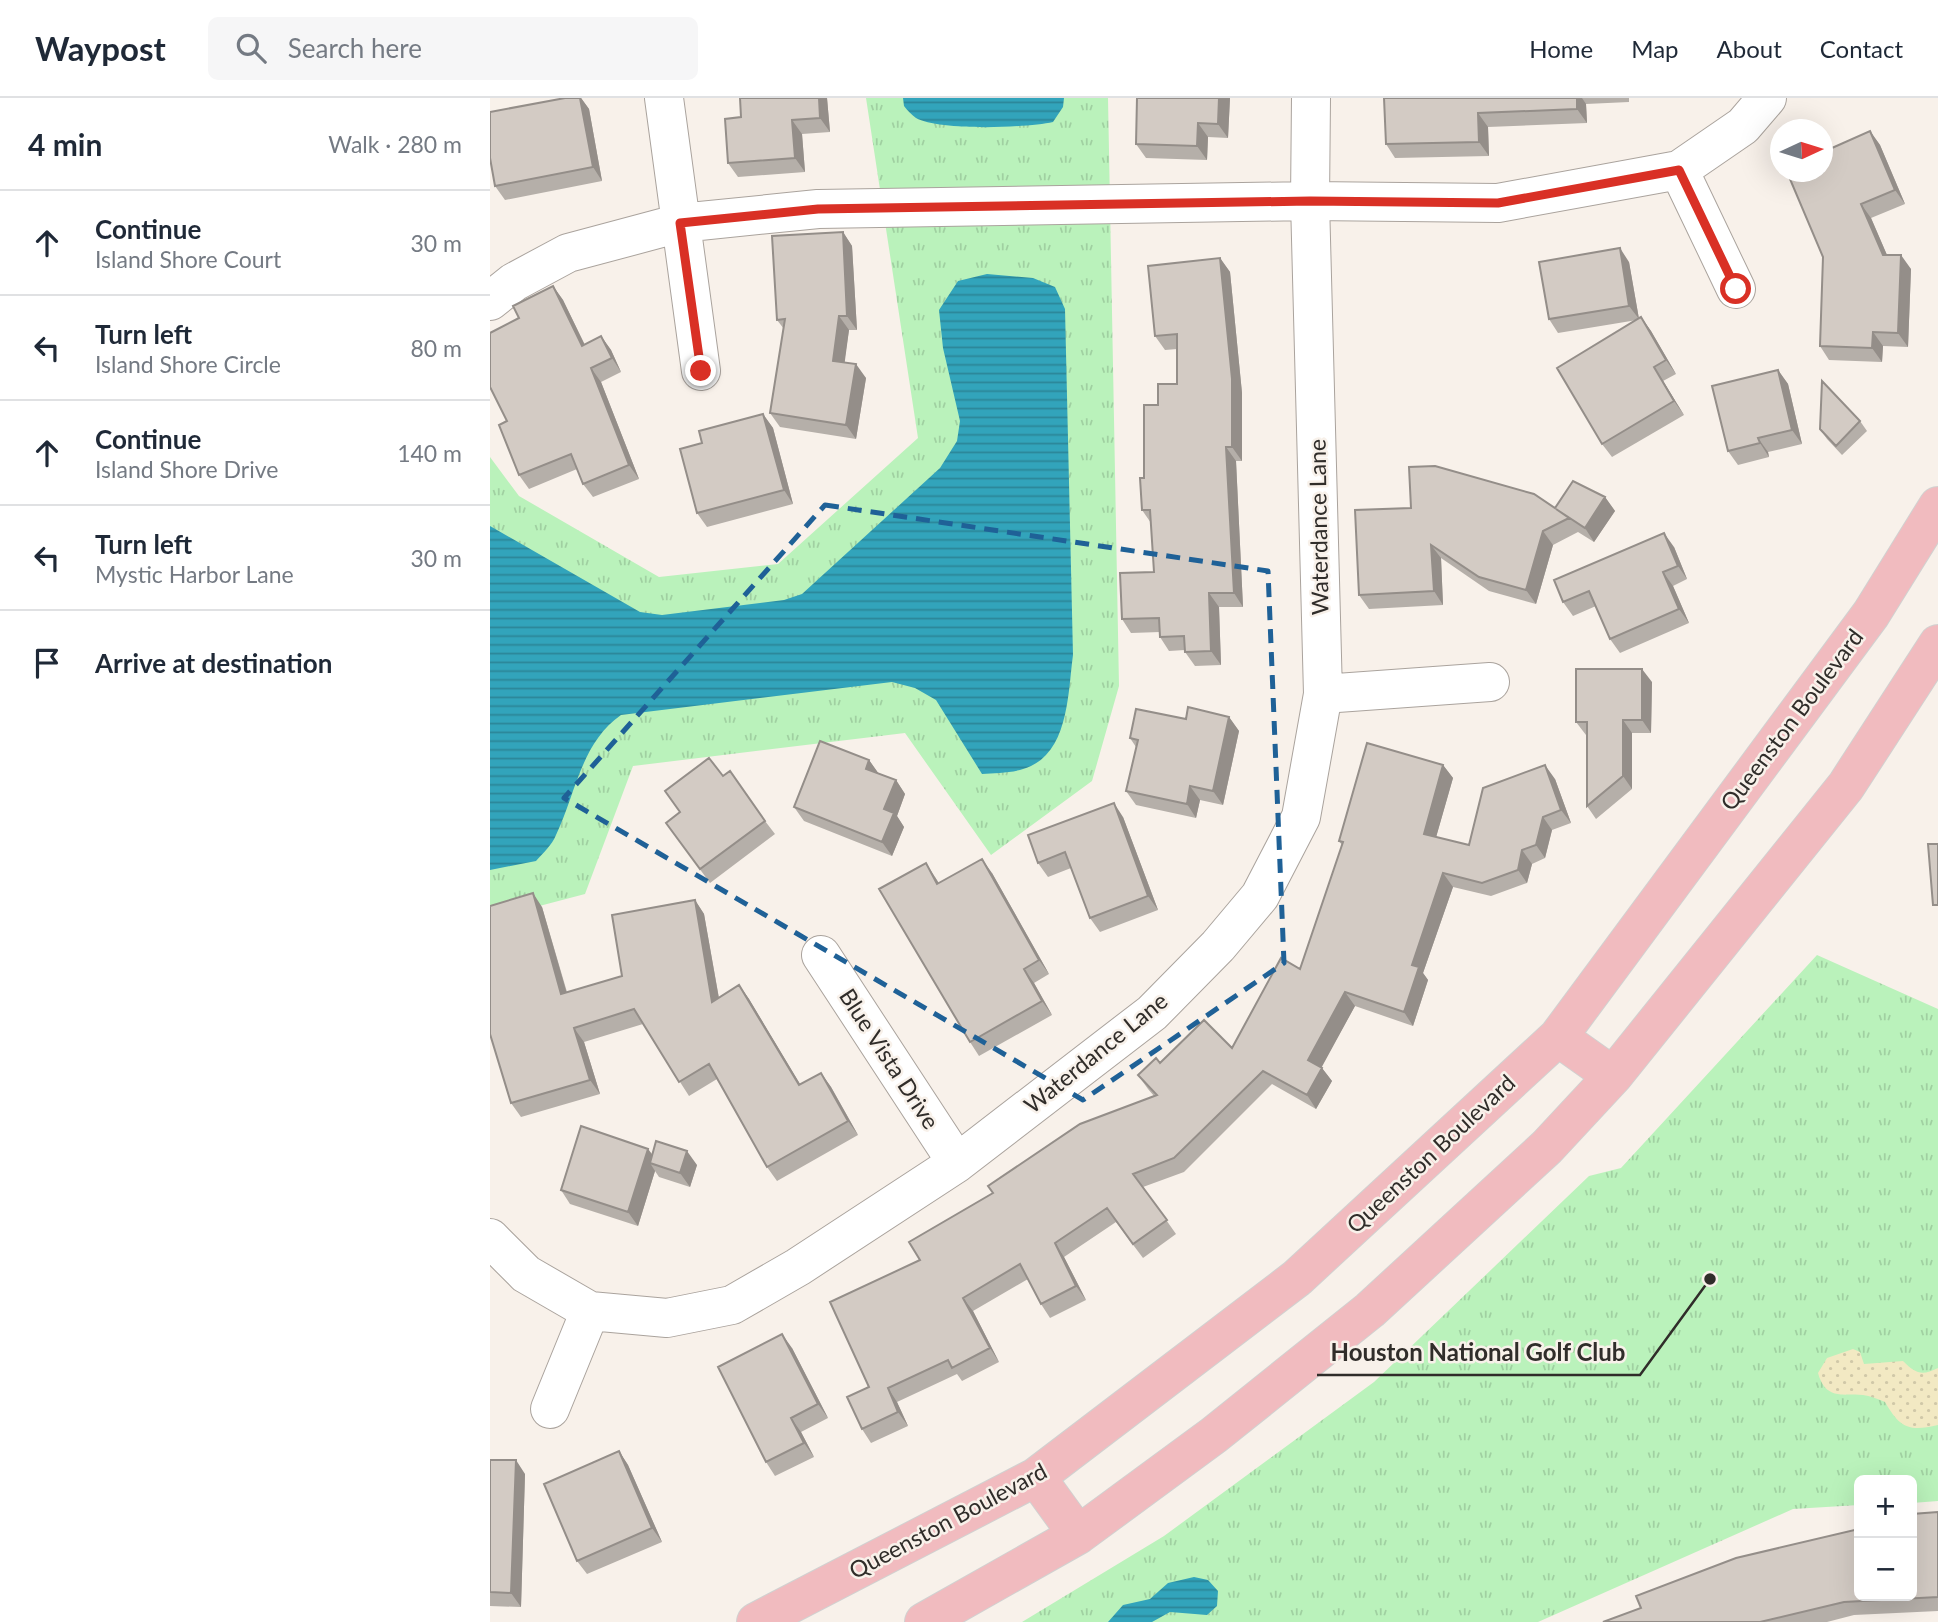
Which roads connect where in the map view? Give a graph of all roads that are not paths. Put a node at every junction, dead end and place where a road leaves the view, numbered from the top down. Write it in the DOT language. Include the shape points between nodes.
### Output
graph roads {
  1 [pos="664,98"];
  2 [pos="1311,98"];
  3 [pos="1767,98"];
  4 [pos="1679,170"];
  5 [pos="1310,201"];
  6 [pos="680,223"];
  7 [pos="1736,289"];
  8 [pos="490,301"];
  9 [pos="701,371"];
  10 [pos="1938,506"];
  11 [pos="1938,644"];
  12 [pos="1490,682"];
  13 [pos="1323,694"];
  14 [pos="821,955"];
  15 [pos="1558,1037"];
  16 [pos="1614,1076"];
  17 [pos="957,1163"];
  18 [pos="490,1238"];
  19 [pos="590,1311"];
  20 [pos="550,1409"];
  21 [pos="1036,1478"];
  22 [pos="1078,1535"];
  23 [pos="756,1622"];
  24 [pos="924,1622"];
  1 -- 6 [label="street"];
  2 -- 5 [label="street, Waterdance Lane"];
  3 -- 4 [label="street" via="1743,126"];
  4 -- 5 [label="street" via="1498,203"];
  4 -- 7 [label="street"];
  5 -- 6 [label="street" via="818,209"];
  5 -- 13 [label="street, Waterdance Lane"];
  6 -- 8 [label="street" via="568,253 514,282"];
  6 -- 9 [label="street"];
  10 -- 15 [label="main road, Queenston Boulevard" via="1871,614"];
  11 -- 16 [label="main road" via="1846,786"];
  12 -- 13 [label="street"];
  13 -- 17 [label="street, Waterdance Lane" via="1301,817 1260,896 1152,1013"];
  14 -- 17 [label="street, Blue Vista Drive"];
  15 -- 16 [label="main road"];
  15 -- 21 [label="main road, Queenston Boulevard" via="1297,1278"];
  16 -- 22 [label="main road" via="1547,1147 1370,1310 1214,1435"];
  17 -- 19 [label="street, Waterdance Lane" via="732,1305 667,1318"];
  18 -- 19 [label="street, Waterdance Lane" via="526,1274"];
  19 -- 20 [label="street"];
  21 -- 22 [label="main road"];
  21 -- 23 [label="main road, Queenston Boulevard"];
  22 -- 24 [label="main road"];
}
